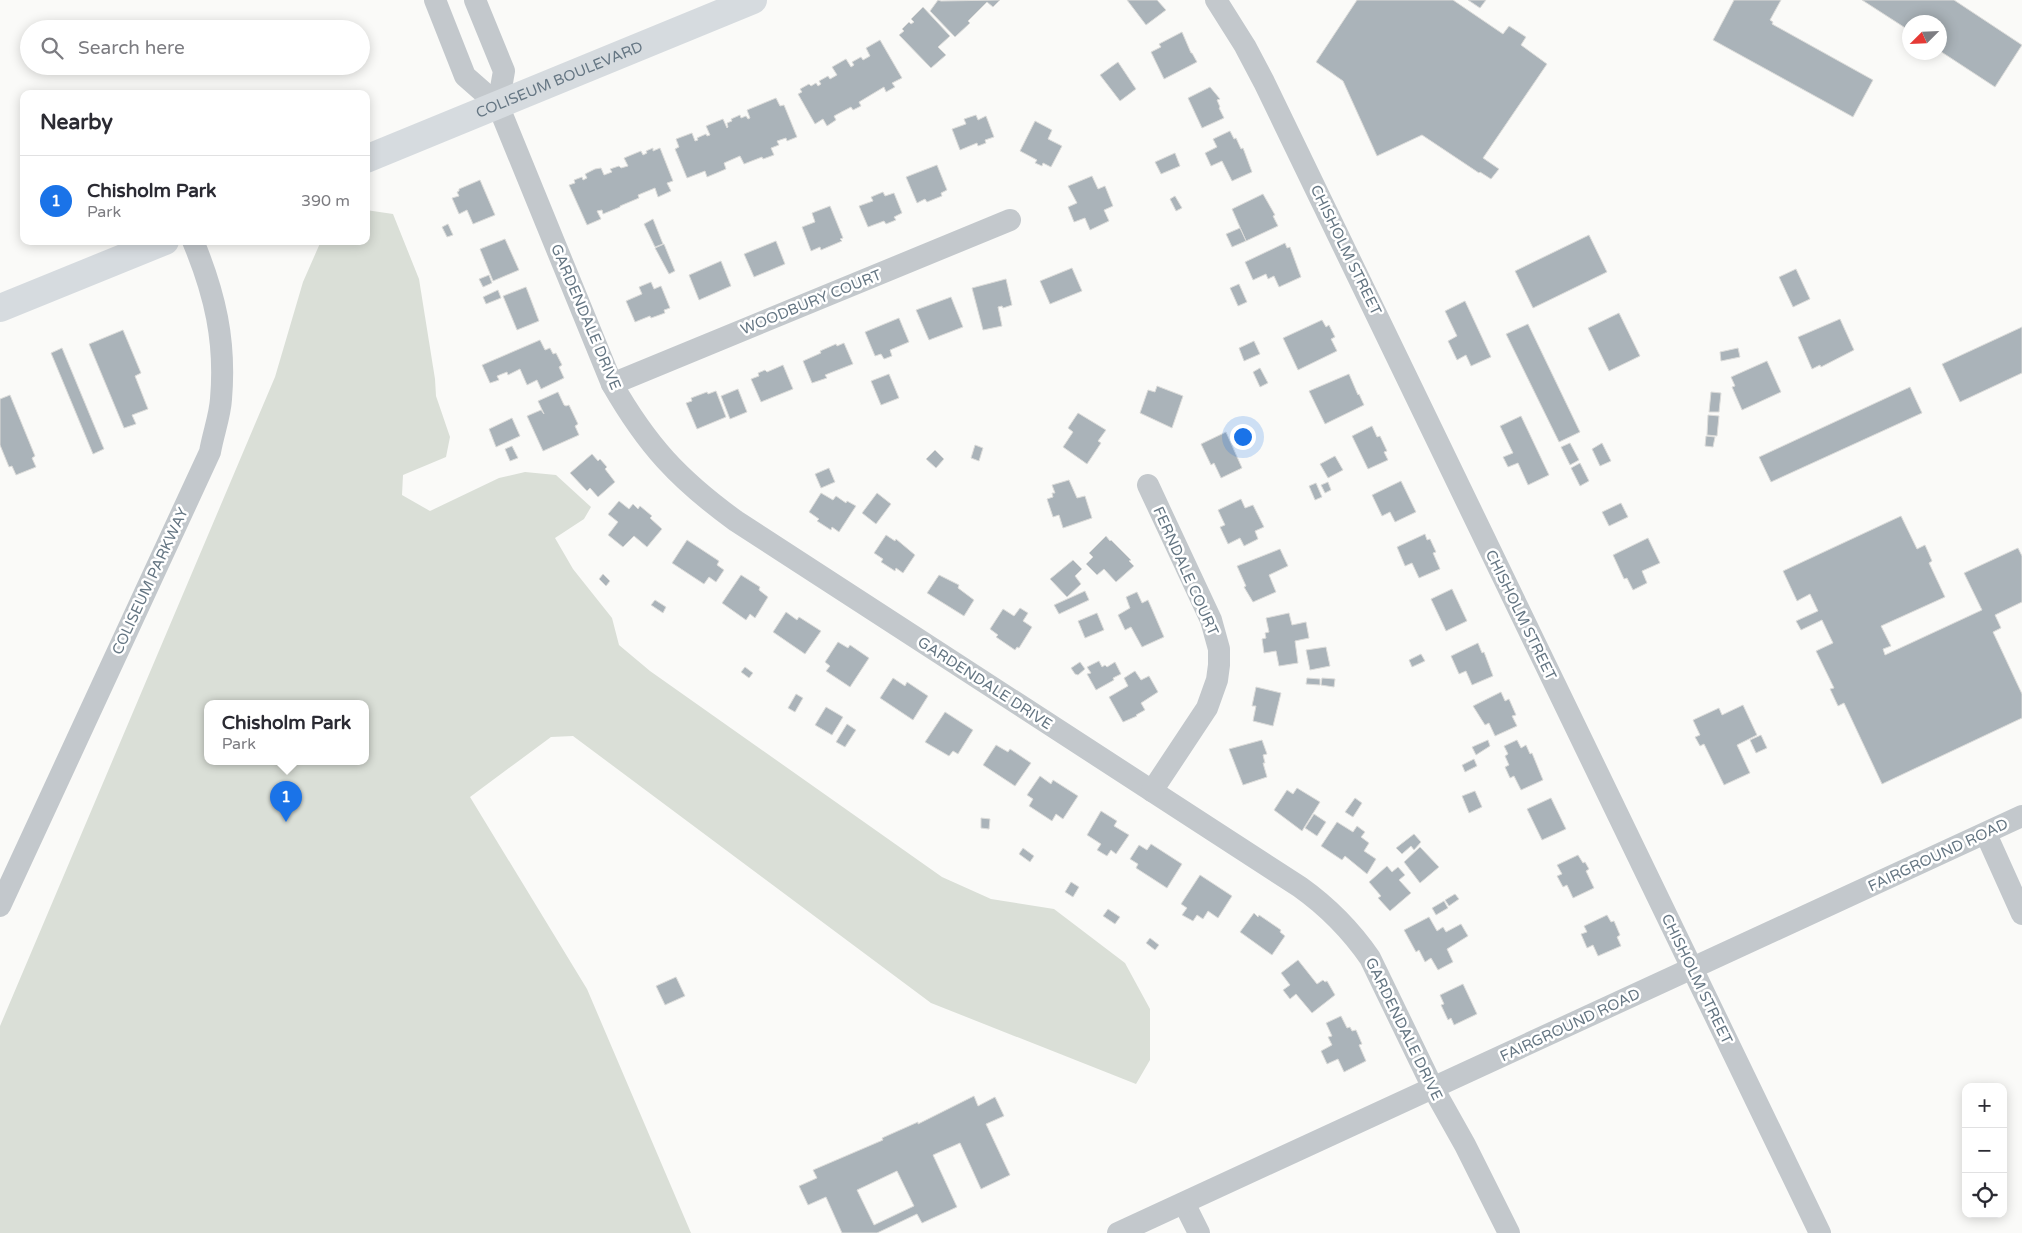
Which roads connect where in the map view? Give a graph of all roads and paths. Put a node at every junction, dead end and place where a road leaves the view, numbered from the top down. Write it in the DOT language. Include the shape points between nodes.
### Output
graph roads {
  1 [pos="434,0"];
  2 [pos="475,0"];
  3 [pos="753,0"];
  4 [pos="1216,0"];
  5 [pos="498,105"];
  6 [pos="370,157"];
  7 [pos="1010,220"];
  8 [pos="155,245"];
  9 [pos="195,245"];
  10 [pos="0,308"];
  11 [pos="612,384"];
  12 [pos="1148,484"];
  13 [pos="1152,792"];
  14 [pos="2022,816"];
  15 [pos="1986,834"];
  16 [pos="0,906"];
  17 [pos="2022,914"];
  18 [pos="1692,970"];
  19 [pos="1433,1088"];
  20 [pos="1184,1203"];
  21 [pos="1118,1233"];
  22 [pos="1199,1233"];
  23 [pos="1509,1233"];
  24 [pos="1820,1233"];
  1 -- 5 [label="street" via="466,76"];
  2 -- 5 [label="street" via="504,71"];
  3 -- 5 [label="main road, COLISEUM BOULEVARD"];
  4 -- 18 [label="street, CHISHOLM STREET" via="1246,46 1294,143"];
  5 -- 6 [label="main road, COLISEUM BOULEVARD"];
  5 -- 11 [label="street, GARDENDALE DRIVE"];
  7 -- 11 [label="street, WOODBURY COURT"];
  8 -- 10 [label="main road"];
  9 -- 16 [label="street, COLISEUM PARKWAY" via="217,313 222,358 221,400 210,452"];
  11 -- 13 [label="street, GARDENDALE DRIVE" via="652,445 704,497"];
  12 -- 13 [label="street, FERNDALE COURT" via="1211,620 1219,650 1217,680 1207,708"];
  13 -- 19 [label="street, GARDENDALE DRIVE" via="1308,892 1345,925 1380,977"];
  14 -- 15 [label="street, FAIRGROUND ROAD"];
  15 -- 17 [label="street"];
  15 -- 18 [label="street, FAIRGROUND ROAD"];
  18 -- 19 [label="street, FAIRGROUND ROAD"];
  18 -- 24 [label="street, CHISHOLM STREET"];
  19 -- 20 [label="street, FAIRGROUND ROAD"];
  19 -- 23 [label="street, GARDENDALE DRIVE"];
  20 -- 21 [label="street, FAIRGROUND ROAD"];
  20 -- 22 [label="street"];
}
